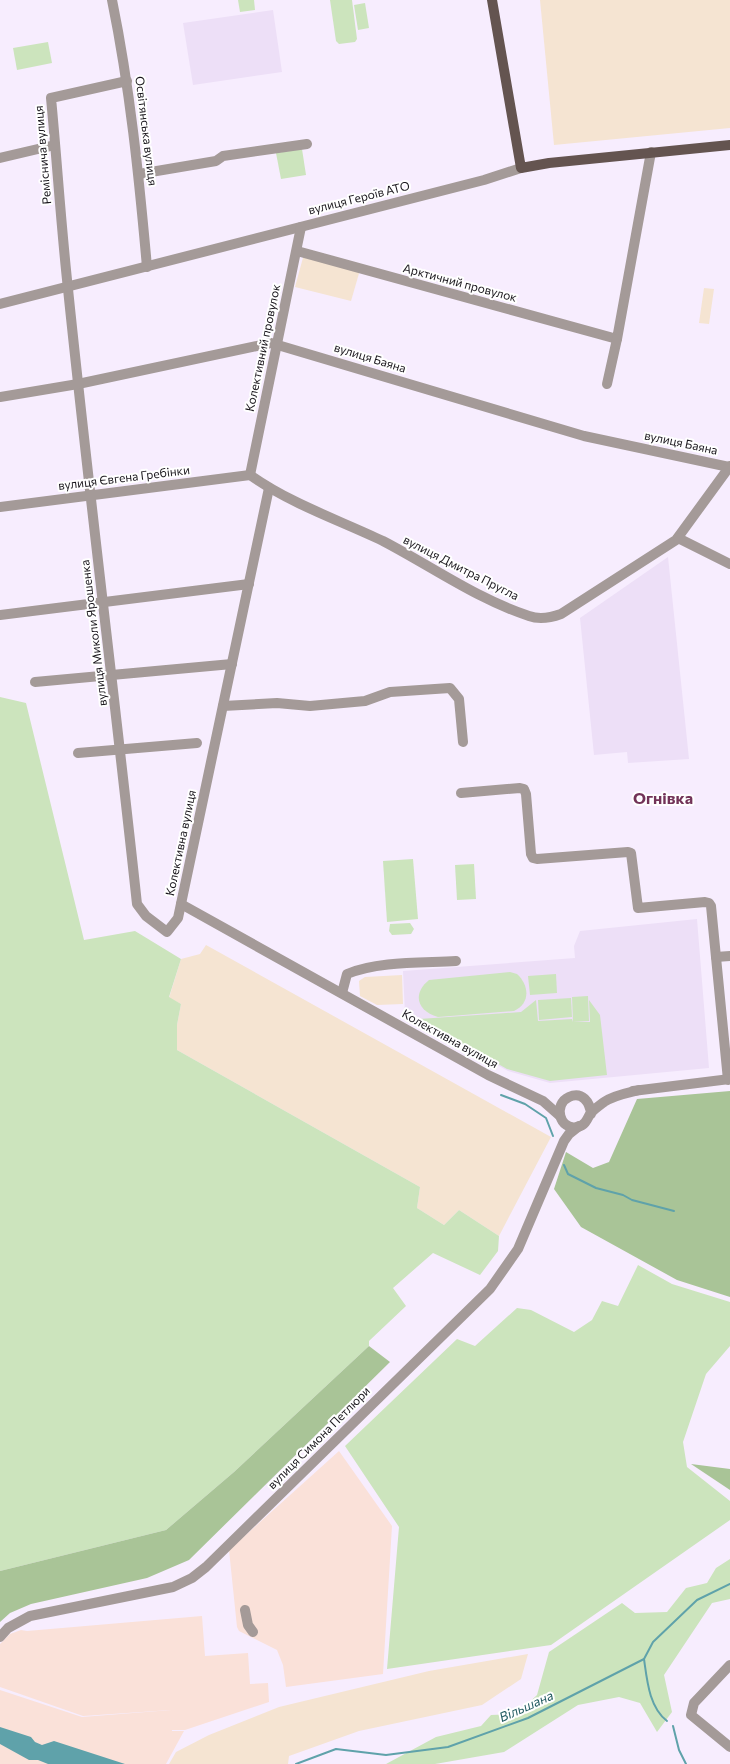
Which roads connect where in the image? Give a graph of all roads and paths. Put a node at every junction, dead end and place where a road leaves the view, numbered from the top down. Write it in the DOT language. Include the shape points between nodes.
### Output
graph roads {
  1 [pos="112,0"];
  2 [pos="492,0"];
  3 [pos="126,81"];
  4 [pos="307,144"];
  5 [pos="55,145"];
  6 [pos="730,145"];
  7 [pos="651,152"];
  8 [pos="0,158"];
  9 [pos="521,168"];
  10 [pos="139,174"];
  11 [pos="301,227"];
  12 [pos="297,251"];
  13 [pos="147,267"];
  14 [pos="67,287"];
  15 [pos="0,304"];
  16 [pos="617,339"];
  17 [pos="277,344"];
  18 [pos="78,384"];
  19 [pos="607,384"];
  20 [pos="0,396"];
  21 [pos="730,466"];
  22 [pos="250,475"];
  23 [pos="269,488"];
  24 [pos="90,496"];
  25 [pos="0,507"];
  26 [pos="678,538"];
  27 [pos="730,564"];
  28 [pos="249,584"];
  29 [pos="103,602"];
  30 [pos="0,615"];
  31 [pos="232,664"];
  32 [pos="112,675"];
  33 [pos="34,682"];
  34 [pos="223,706"];
  35 [pos="463,742"];
  36 [pos="197,743"];
  37 [pos="120,750"];
  38 [pos="78,753"];
  39 [pos="461,794"];
  40 [pos="181,904"];
  41 [pos="730,956"];
  42 [pos="716,957"];
  43 [pos="456,961"];
  44 [pos="342,993"];
  45 [pos="729,1080"];
  46 [pos="639,1090"];
  47 [pos="534,1097"];
  48 [pos="584,1098"];
  49 [pos="565,1099"];
  50 [pos="591,1114"];
  51 [pos="561,1118"];
  52 [pos="579,1126"];
  53 [pos="564,1141"];
  54 [pos="245,1610"];
  55 [pos="253,1632"];
  56 [pos="0,1637"];
  57 [pos="730,1665"];
  58 [pos="730,1747"];
  1 -- 3 [label="street, Освітянська вулиця"];
  2 -- 9 [label="main road"];
  3 -- 5 [label="street, Реміснича вулиця" via="51,98"];
  3 -- 10 [label="street, Освітянська вулиця"];
  4 -- 10 [label="street" via="223,156 216,162"];
  5 -- 8 [label="street"];
  5 -- 14 [label="street, Реміснича вулиця"];
  6 -- 7 [label="main road, вулиця Героїв АТО"];
  7 -- 9 [label="main road, вулиця Героїв АТО"];
  7 -- 16 [label="street"];
  9 -- 11 [label="street, вулиця Героїв АТО" via="484,180"];
  10 -- 13 [label="street, Освітянська вулиця"];
  11 -- 12 [label="street, Колективний провулок"];
  11 -- 13 [label="street, вулиця Героїв АТО"];
  12 -- 16 [label="street, Арктичний провулок"];
  12 -- 17 [label="street, Колективний провулок"];
  13 -- 14 [label="street, вулиця Героїв АТО"];
  14 -- 15 [label="street, вулиця Героїв АТО"];
  14 -- 18 [label="street, вулиця Миколи Ярошенка"];
  16 -- 19 [label="street"];
  17 -- 18 [label="street, вулиця Баяна" via="271,343"];
  17 -- 21 [label="street, вулиця Баяна" via="584,436"];
  17 -- 22 [label="street, Колективний провулок"];
  18 -- 20 [label="street, вулиця Баяна"];
  18 -- 24 [label="street, вулиця Миколи Ярошенка"];
  21 -- 26 [label="street, вулиця Дмитра Пругла"];
  22 -- 23 [label="street, вулиця Дмитра Пругла"];
  22 -- 24 [label="street, вулиця Євгена Гребінки"];
  23 -- 26 [label="street, вулиця Дмитра Пругла" via="383,542 490,600 540,618 561,614"];
  23 -- 28 [label="street, Колективна вулиця"];
  24 -- 25 [label="street, вулиця Євгена Гребінки"];
  24 -- 29 [label="street, вулиця Миколи Ярошенка"];
  26 -- 27 [label="street"];
  28 -- 29 [label="street"];
  28 -- 31 [label="street, Колективна вулиця"];
  29 -- 30 [label="street"];
  29 -- 32 [label="street, вулиця Миколи Ярошенка"];
  31 -- 32 [label="street"];
  31 -- 34 [label="street, Колективна вулиця"];
  32 -- 33 [label="street"];
  32 -- 37 [label="street, вулиця Миколи Ярошенка"];
  34 -- 35 [label="street" via="277,702 310,706 365,701 390,692 450,688 459,698"];
  34 -- 40 [label="street, Колективна вулиця"];
  36 -- 37 [label="street"];
  37 -- 38 [label="street"];
  37 -- 40 [label="street, вулиця Миколи Ярошенка" via="137,904 146,916 167,932 178,918"];
  39 -- 42 [label="street" via="524,789 533,858 631,853 638,908 709,903"];
  40 -- 44 [label="street, Колективна вулиця"];
  41 -- 42 [label="street"];
  42 -- 45 [label="street"];
  43 -- 44 [label="street" via="357,970 347,974"];
  44 -- 47 [label="street, Колективна вулиця" via="488,1075"];
  45 -- 46 [label="street"];
  46 -- 48 [label="street"];
  46 -- 50 [label="street" via="605,1101"];
  47 -- 49 [label="street, Колективна вулиця"];
  47 -- 51 [label="street, Колективна вулиця" via="549,1105"];
  48 -- 49 [label="street" via="574,1095"];
  48 -- 50 [label="street" via="589,1103"];
  49 -- 51 [label="street" via="559,1109"];
  50 -- 52 [label="street" via="588,1120"];
  51 -- 52 [label="street" via="570,1126"];
  51 -- 53 [label="street, вулиця Симона Петлюри"];
  52 -- 53 [label="street, вулиця Симона Петлюри"];
  53 -- 56 [label="street, вулиця Симона Петлюри" via="518,1249 490,1289 206,1567 192,1578 173,1587 30,1616 8,1628"];
  54 -- 55 [label="street"];
  57 -- 58 [label="street" via="694,1703 691,1715"];
}
